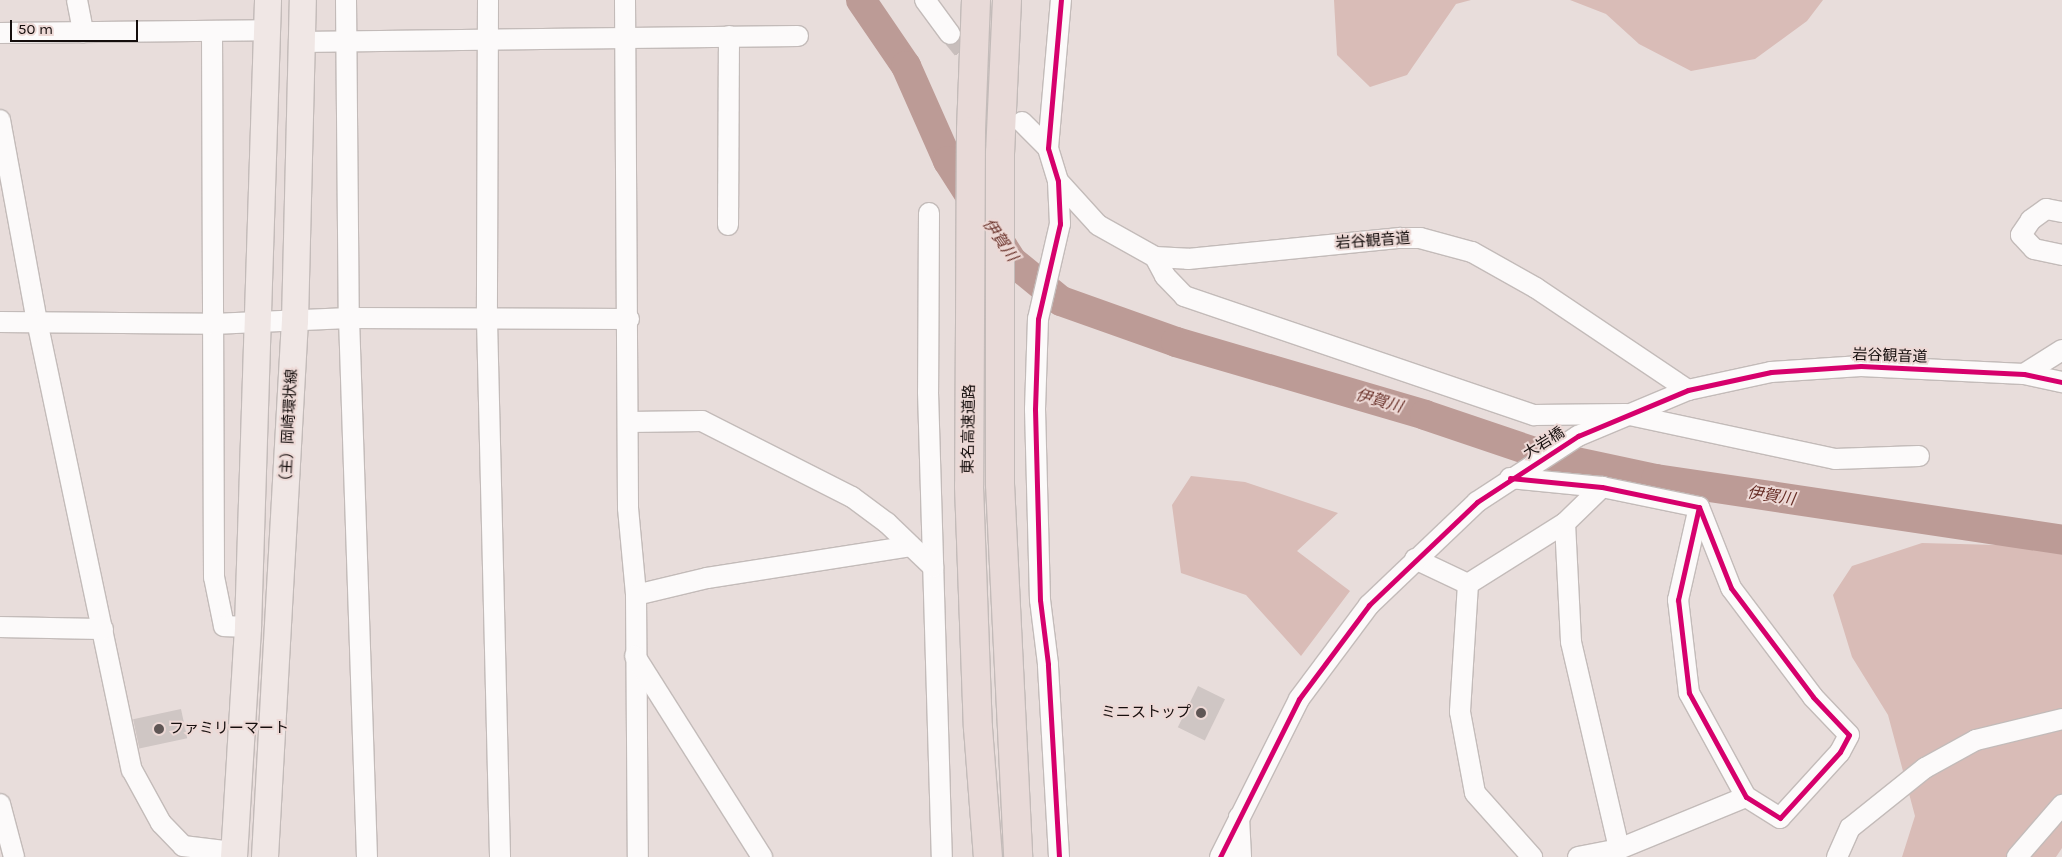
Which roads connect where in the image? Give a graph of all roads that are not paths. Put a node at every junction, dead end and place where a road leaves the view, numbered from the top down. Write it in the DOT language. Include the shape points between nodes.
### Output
graph roads {
  1 [pos="77,0"];
  2 [pos="268,0"];
  3 [pos="303,0"];
  4 [pos="346,0"];
  5 [pos="488,0"];
  6 [pos="625,0"];
  7 [pos="925,0"];
  8 [pos="976,0"];
  9 [pos="1007,0"];
  10 [pos="1062,0"];
  11 [pos="267,30"];
  12 [pos="212,31"];
  13 [pos="83,32"];
  14 [pos="0,33"];
  15 [pos="950,34"];
  16 [pos="728,36"];
  17 [pos="798,36"];
  18 [pos="626,38"];
  19 [pos="488,39"];
  20 [pos="346,40"];
  21 [pos="300,42"];
  22 [pos="0,120"];
  23 [pos="1022,122"];
  24 [pos="1048,148"];
  25 [pos="1058,181"];
  26 [pos="929,212"];
  27 [pos="2062,212"];
  28 [pos="728,225"];
  29 [pos="2062,255"];
  30 [pos="1155,257"];
  31 [pos="349,318"];
  32 [pos="629,319"];
  33 [pos="487,320"];
  34 [pos="37,321"];
  35 [pos="296,321"];
  36 [pos="0,322"];
  37 [pos="260,322"];
  38 [pos="213,324"];
  39 [pos="2062,350"];
  40 [pos="2024,374"];
  41 [pos="2062,382"];
  42 [pos="1688,390"];
  43 [pos="1625,414"];
  44 [pos="629,422"];
  45 [pos="1919,456"];
  46 [pos="1516,474"];
  47 [pos="1602,487"];
  48 [pos="1699,507"];
  49 [pos="1565,523"];
  50 [pos="911,546"];
  51 [pos="1416,558"];
  52 [pos="934,567"];
  53 [pos="1468,584"];
  54 [pos="636,595"];
  55 [pos="0,627"];
  56 [pos="248,627"];
  57 [pos="102,629"];
  58 [pos="635,656"];
  59 [pos="2062,719"];
  60 [pos="1746,797"];
  61 [pos="0,804"];
  62 [pos="2062,805"];
  63 [pos="1239,813"];
  64 [pos="1619,849"];
  65 [pos="184,852"];
  66 [pos="939,853"];
  67 [pos="2025,854"];
  68 [pos="233,855"];
  69 [pos="14,857"];
  70 [pos="266,857"];
  71 [pos="367,857"];
  72 [pos="500,857"];
  73 [pos="638,857"];
  74 [pos="762,857"];
  75 [pos="988,857"];
  76 [pos="1018,857"];
  77 [pos="1059,857"];
  78 [pos="1220,857"];
  79 [pos="1241,857"];
  80 [pos="1532,857"];
  81 [pos="1578,857"];
  82 [pos="1836,857"];
  1 -- 13 [label="street"];
  2 -- 11 [label="main road"];
  3 -- 21 [label="main road, （主）岡崎環状線"];
  4 -- 20 [label="street"];
  5 -- 19 [label="street"];
  6 -- 18 [label="street"];
  7 -- 15 [label="street"];
  8 -- 75 [label="highway, 東名高速道路" via="971,131 969,486 978,728"];
  9 -- 76 [label="highway, 東名高速道路" via="1000,153 1000,484"];
  10 -- 24 [label="street"];
  11 -- 12 [label="street"];
  11 -- 37 [label="main road"];
  12 -- 13 [label="street"];
  12 -- 38 [label="street"];
  13 -- 14 [label="street"];
  16 -- 17 [label="street"];
  16 -- 18 [label="street"];
  16 -- 28 [label="street"];
  18 -- 19 [label="street"];
  18 -- 32 [label="street"];
  19 -- 20 [label="street"];
  19 -- 33 [label="street"];
  20 -- 21 [label="street"];
  20 -- 31 [label="street"];
  21 -- 35 [label="main road, （主）岡崎環状線"];
  22 -- 34 [label="street"];
  23 -- 24 [label="street"];
  24 -- 25 [label="street"];
  25 -- 30 [label="street, 岩谷観音道" via="1098,225"];
  25 -- 77 [label="street" via="1057,251 1038,319 1035,409 1040,600 1048,664"];
  26 -- 52 [label="street"];
  27 -- 29 [label="street" via="2046,209 2031,220 2022,236 2034,249"];
  30 -- 42 [label="street, 岩谷観音道" via="1188,259 1400,238 1438,242 1472,252 1536,288"];
  30 -- 43 [label="street" via="1165,276 1184,296 1534,415"];
  31 -- 33 [label="street"];
  31 -- 35 [label="street"];
  31 -- 71 [label="street"];
  32 -- 33 [label="street"];
  32 -- 44 [label="street"];
  33 -- 72 [label="street"];
  34 -- 36 [label="street"];
  34 -- 38 [label="street"];
  34 -- 57 [label="street"];
  35 -- 37 [label="street"];
  35 -- 70 [label="main road, （主）岡崎環状線"];
  37 -- 38 [label="street"];
  37 -- 56 [label="main road"];
  38 -- 56 [label="street" via="214,577 224,626"];
  39 -- 40 [label="street"];
  40 -- 41 [label="street, 岩谷観音道"];
  40 -- 42 [label="street, 岩谷観音道" via="1861,366 1771,372"];
  42 -- 43 [label="street, 大岩橋"];
  43 -- 45 [label="street" via="1834,459"];
  43 -- 46 [label="street, 大岩橋" via="1578,436"];
  44 -- 50 [label="street" via="702,421 852,497"];
  44 -- 54 [label="street" via="628,508"];
  46 -- 47 [label="street"];
  46 -- 51 [label="street, 大岩橋"];
  47 -- 48 [label="street"];
  47 -- 49 [label="street"];
  48 -- 60 [label="street" via="1678,600 1690,693"];
  48 -- 60 [label="street" via="1731,588 1812,697 1849,735 1840,752 1780,818"];
  49 -- 53 [label="street"];
  49 -- 64 [label="street" via="1571,642"];
  50 -- 52 [label="street"];
  50 -- 54 [label="street" via="707,578"];
  51 -- 53 [label="street"];
  51 -- 63 [label="street, 大岩橋" via="1369,605 1298,698"];
  52 -- 66 [label="street"];
  53 -- 80 [label="street" via="1460,712 1475,793"];
  54 -- 58 [label="street"];
  55 -- 57 [label="street"];
  56 -- 68 [label="main road"];
  57 -- 65 [label="street" via="132,770 161,823"];
  58 -- 73 [label="street"];
  58 -- 74 [label="street"];
  59 -- 82 [label="street" via="1976,740 1926,768 1850,828"];
  60 -- 64 [label="street"];
  61 -- 69 [label="street"];
  62 -- 67 [label="street"];
  63 -- 78 [label="street, 大岩橋"];
  63 -- 79 [label="street"];
  64 -- 81 [label="street"];
  65 -- 68 [label="street"];
}
